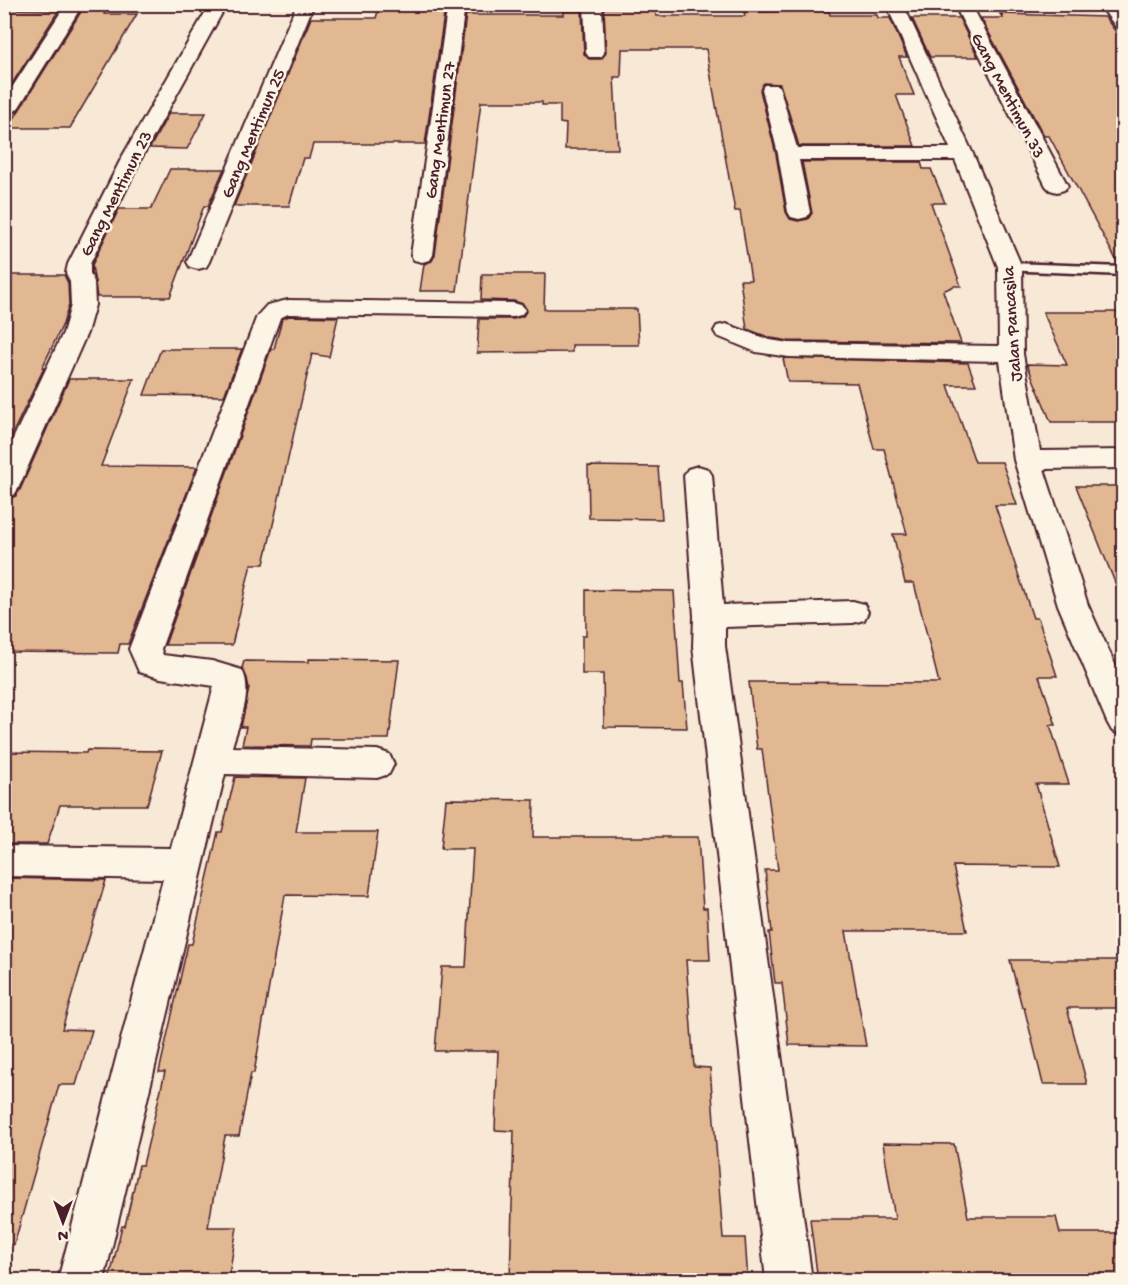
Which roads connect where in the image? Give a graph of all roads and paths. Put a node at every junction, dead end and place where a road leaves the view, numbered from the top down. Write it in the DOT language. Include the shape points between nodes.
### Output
graph roads {
  1 [pos="75,4"];
  2 [pos="219,4"];
  3 [pos="306,4"];
  4 [pos="457,4"];
  5 [pos="593,4"];
  6 [pos="894,4"];
  7 [pos="962,4"];
  8 [pos="1107,4"];
  9 [pos="1124,26"];
  10 [pos="595,53"];
  11 [pos="771,89"];
  12 [pos="4,111"];
  13 [pos="788,154"];
  14 [pos="963,154"];
  15 [pos="1057,186"];
  16 [pos="799,212"];
  17 [pos="422,255"];
  18 [pos="198,262"];
  19 [pos="1010,267"];
  20 [pos="1124,271"];
  21 [pos="513,310"];
  22 [pos="726,331"];
  23 [pos="1011,354"];
  24 [pos="1124,459"];
  25 [pos="1028,460"];
  26 [pos="698,475"];
  27 [pos="4,489"];
  28 [pos="853,612"];
  29 [pos="709,616"];
  30 [pos="1124,722"];
  31 [pos="211,760"];
  32 [pos="377,765"];
  33 [pos="4,861"];
  34 [pos="186,864"];
  35 [pos="81,1281"];
  36 [pos="789,1281"];
  1 -- 12 [label="street"];
  2 -- 27 [label="street, Gang Mentimun 23" via="132,157 79,264 83,305 75,333"];
  3 -- 18 [label="street, Gang Mentimun 25"];
  4 -- 17 [label="street, Gang Mentimun 27"];
  5 -- 10 [label="street"];
  6 -- 14 [label="street, Jalan Pancasila"];
  7 -- 15 [label="street, Gang Mentimun 33"];
  8 -- 9 [label="street"];
  11 -- 13 [label="street"];
  13 -- 14 [label="street"];
  13 -- 16 [label="street"];
  14 -- 19 [label="street, Jalan Pancasila"];
  19 -- 20 [label="lane"];
  19 -- 23 [label="street, Jalan Pancasila"];
  21 -- 31 [label="street" via="334,306 288,307 271,312 145,649 150,664 218,673 231,679"];
  22 -- 23 [label="street" via="765,347 789,350"];
  23 -- 25 [label="street, Jalan Pancasila"];
  24 -- 25 [label="street"];
  25 -- 30 [label="street, Jalan Pancasila" via="1073,605"];
  26 -- 29 [label="street"];
  28 -- 29 [label="street"];
  29 -- 36 [label="street" via="709,646"];
  31 -- 32 [label="street"];
  31 -- 34 [label="street"];
  33 -- 34 [label="street"];
  34 -- 35 [label="street"];
}
